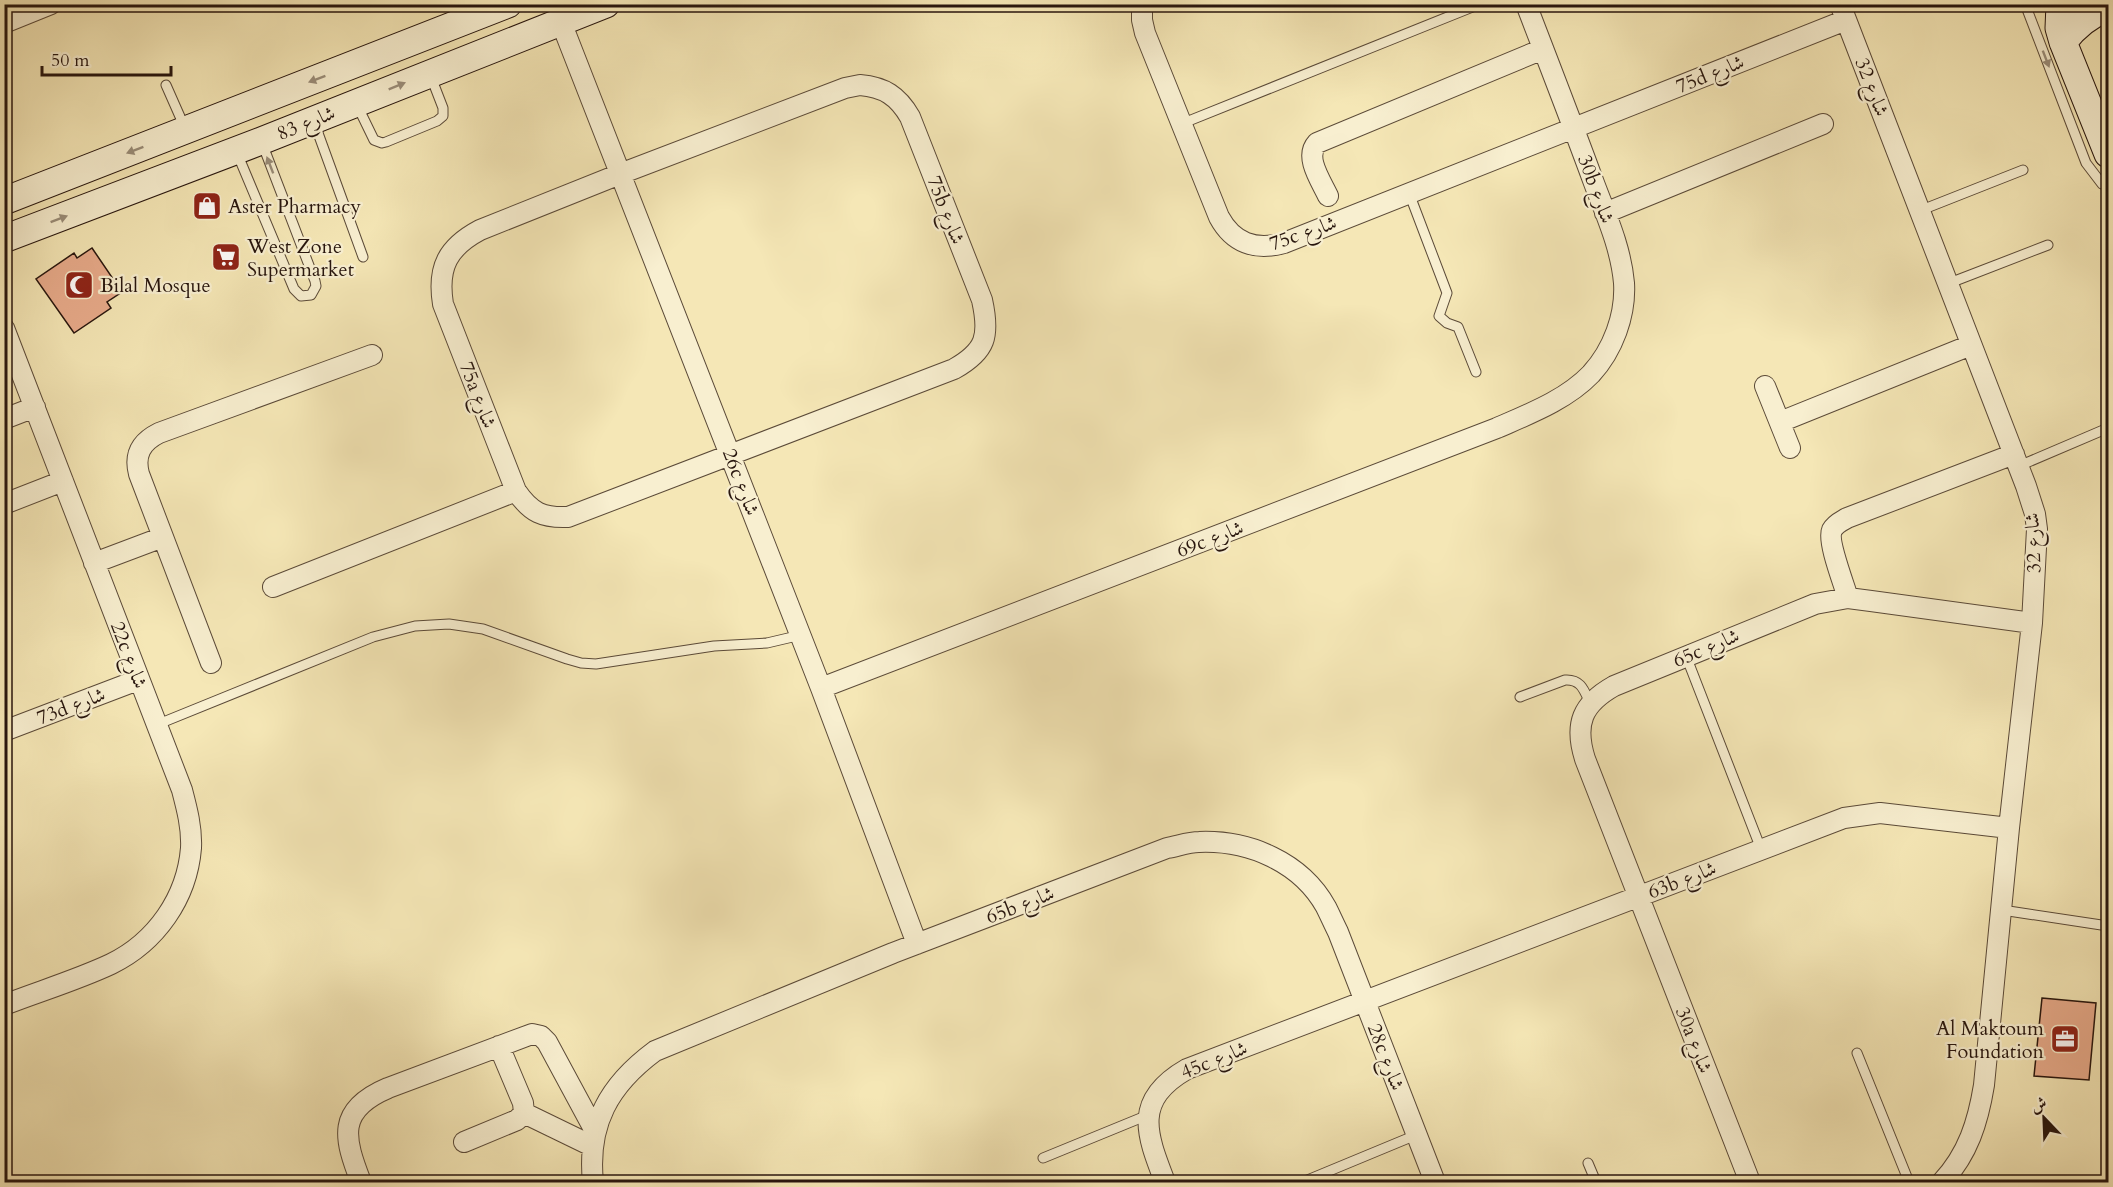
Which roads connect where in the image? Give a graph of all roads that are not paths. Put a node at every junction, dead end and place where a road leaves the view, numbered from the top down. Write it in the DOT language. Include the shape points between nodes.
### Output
graph roads {
  1 [pos="51,4"];
  2 [pos="508,4"];
  3 [pos="606,4"];
  4 [pos="1142,4"];
  5 [pos="1480,4"];
  6 [pos="1526,4"];
  7 [pos="2025,4"];
  8 [pos="1843,12"];
  9 [pos="2107,13"];
  10 [pos="2065,21"];
  11 [pos="561,22"];
  12 [pos="4,23"];
  13 [pos="1543,49"];
  14 [pos="429,74"];
  15 [pos="166,85"];
  16 [pos="356,103"];
  17 [pos="313,120"];
  18 [pos="1181,124"];
  19 [pos="1823,124"];
  20 [pos="1574,128"];
  21 [pos="186,131"];
  22 [pos="261,141"];
  23 [pos="236,151"];
  24 [pos="2109,154"];
  25 [pos="2023,170"];
  26 [pos="620,174"];
  27 [pos="2109,186"];
  28 [pos="1408,193"];
  29 [pos="1328,196"];
  30 [pos="4,201"];
  31 [pos="1919,211"];
  32 [pos="1605,213"];
  33 [pos="4,239"];
  34 [pos="2048,245"];
  35 [pos="363,258"];
  36 [pos="1947,284"];
  37 [pos="4,328"];
  38 [pos="1971,345"];
  39 [pos="372,355"];
  40 [pos="1476,372"];
  41 [pos="1591,374"];
  42 [pos="1765,386"];
  43 [pos="35,407"];
  44 [pos="4,419"];
  45 [pos="1780,422"];
  46 [pos="2109,428"];
  47 [pos="1790,448"];
  48 [pos="730,455"];
  49 [pos="2016,460"];
  50 [pos="63,481"];
  51 [pos="516,492"];
  52 [pos="4,504"];
  53 [pos="163,537"];
  54 [pos="94,563"];
  55 [pos="273,587"];
  56 [pos="1848,598"];
  57 [pos="2032,623"];
  58 [pos="801,635"];
  59 [pos="1686,656"];
  60 [pos="211,663"];
  61 [pos="138,680"];
  62 [pos="821,688"];
  63 [pos="1520,697"];
  64 [pos="1590,704"];
  65 [pos="156,725"];
  66 [pos="4,731"];
  67 [pos="2009,828"];
  68 [pos="1761,849"];
  69 [pos="1638,897"];
  70 [pos="2002,910"];
  71 [pos="2109,926"];
  72 [pos="1338,932"];
  73 [pos="917,944"];
  74 [pos="1365,1002"];
  75 [pos="4,1005"];
  76 [pos="499,1046"];
  77 [pos="1857,1053"];
  78 [pos="524,1113"];
  79 [pos="1148,1115"];
  80 [pos="1416,1135"];
  81 [pos="594,1139"];
  82 [pos="464,1142"];
  83 [pos="1044,1158"];
  84 [pos="1588,1163"];
  85 [pos="1305,1181"];
  86 [pos="362,1182"];
  87 [pos="593,1182"];
  88 [pos="1165,1182"];
  89 [pos="1435,1182"];
  90 [pos="1596,1182"];
  91 [pos="1750,1182"];
  92 [pos="1909,1182"];
  93 [pos="1942,1182"];
  1 -- 12 [label="street"];
  2 -- 21 [label="street, شارع 83, one-way"];
  3 -- 11 [label="street, شارع 83"];
  4 -- 18 [label="street, 75c شارع" via="1146,33"];
  5 -- 18 [label="lane"];
  6 -- 13 [label="street, 30b شارع"];
  7 -- 27 [label="lane, one-way" via="2086,163"];
  8 -- 20 [label="street, 75d شارع"];
  8 -- 31 [label="street, شارع 32"];
  9 -- 10 [label="street"];
  10 -- 24 [label="street"];
  11 -- 14 [label="street, شارع 83"];
  11 -- 26 [label="street, 26c شارع"];
  13 -- 20 [label="street, 30b شارع"];
  13 -- 29 [label="street" via="1317,143 1311,156"];
  16 -- 14 [label="street, شارع 83, one-way"];
  14 -- 16 [label="lane" via="443,116 386,142 374,140"];
  15 -- 21 [label="lane"];
  16 -- 17 [label="street, شارع 83"];
  17 -- 22 [label="street, شارع 83"];
  17 -- 35 [label="lane"];
  18 -- 28 [label="street, 75c شارع" via="1219,217 1230,233 1246,244 1265,247 1284,243"];
  19 -- 32 [label="street"];
  20 -- 28 [label="street, 75c شارع"];
  20 -- 32 [label="street, 30b شارع"];
  21 -- 30 [label="street, شارع 83, one-way"];
  22 -- 23 [label="street, شارع 83"];
  23 -- 22 [label="lane, one-way" via="294,289 306,296 315,291 315,281"];
  33 -- 23 [label="street, شارع 83, one-way"];
  25 -- 31 [label="lane"];
  26 -- 48 [label="street, 26c شارع"];
  26 -- 48 [label="street, 75b شارع" via="844,88 876,87 891,93 902,104 914,128 982,300 986,333 980,349 969,360"];
  26 -- 51 [label="street, 75a شارع" via="464,238 451,251 443,268 443,304"];
  28 -- 40 [label="lane" via="1447,293 1439,316 1458,327"];
  31 -- 36 [label="street, شارع 32"];
  32 -- 41 [label="street, 30b شارع" via="1620,260 1623,308 1610,347"];
  34 -- 36 [label="lane"];
  36 -- 38 [label="street, شارع 32"];
  37 -- 43 [label="street, 22c شارع"];
  38 -- 45 [label="street"];
  38 -- 49 [label="street, شارع 32"];
  39 -- 53 [label="street" via="149,438 137,454 136,464"];
  41 -- 62 [label="street, 69c شارع" via="1572,390 1497,428"];
  42 -- 45 [label="street"];
  43 -- 44 [label="street"];
  43 -- 50 [label="street, 22c شارع"];
  45 -- 47 [label="street"];
  46 -- 49 [label="lane"];
  48 -- 51 [label="street, 75a شارع" via="568,517 538,513"];
  48 -- 58 [label="street, 26c شارع"];
  49 -- 56 [label="street" via="1847,518 1834,526 1831,541"];
  49 -- 57 [label="street, شارع 32" via="2037,529"];
  50 -- 52 [label="street"];
  50 -- 54 [label="street, 22c شارع"];
  51 -- 55 [label="street"];
  53 -- 54 [label="street"];
  53 -- 60 [label="street"];
  54 -- 61 [label="street, 22c شارع"];
  56 -- 57 [label="street, 65c شارع"];
  56 -- 59 [label="street, 65c شارع" via="1806,607"];
  57 -- 67 [label="street, شارع 32"];
  58 -- 62 [label="street, 26c شارع"];
  58 -- 65 [label="lane" via="767,643 714,646 596,664 567,659 483,629 449,624 415,626 373,637"];
  59 -- 64 [label="street, 65c شارع" via="1614,686"];
  59 -- 68 [label="lane"];
  61 -- 65 [label="street, 22c شارع"];
  61 -- 66 [label="street, 73d شارع"];
  62 -- 73 [label="street, 26c شارع"];
  63 -- 64 [label="lane" via="1572,680 1582,686"];
  64 -- 69 [label="street" via="1580,724 1579,742"];
  65 -- 75 [label="street, 22c شارع" via="190,818 186,876 175,903 159,928 138,948 112,963"];
  67 -- 68 [label="street, 63b شارع" via="1898,814 1862,814"];
  67 -- 70 [label="street, شارع 32"];
  68 -- 69 [label="street, 63b شارع"];
  69 -- 74 [label="street, 63b شارع"];
  69 -- 91 [label="street, 30a شارع"];
  70 -- 71 [label="lane"];
  70 -- 93 [label="street, شارع 32" via="1980,1114 1963,1155"];
  72 -- 73 [label="street, 65b شارع" via="1307,881 1283,862 1256,849 1227,842 1197,842 1167,849"];
  72 -- 74 [label="street, 28c شارع"];
  73 -- 81 [label="street, 65b شارع" via="678,1040 648,1056 617,1085 604,1107"];
  74 -- 79 [label="street, 45c شارع" via="1187,1069 1169,1079 1155,1095"];
  74 -- 80 [label="street, 28c شارع"];
  76 -- 78 [label="street" via="524,1103"];
  76 -- 81 [label="street" via="532,1034 545,1039"];
  76 -- 86 [label="street" via="382,1091 358,1107 349,1127 348,1148"];
  77 -- 92 [label="lane"];
  78 -- 81 [label="street"];
  78 -- 82 [label="street" via="517,1120"];
  79 -- 83 [label="lane"];
  79 -- 88 [label="street" via="1148,1136"];
  80 -- 85 [label="lane"];
  80 -- 89 [label="street, 28c شارع"];
  81 -- 87 [label="street"];
  84 -- 90 [label="lane"];
}
